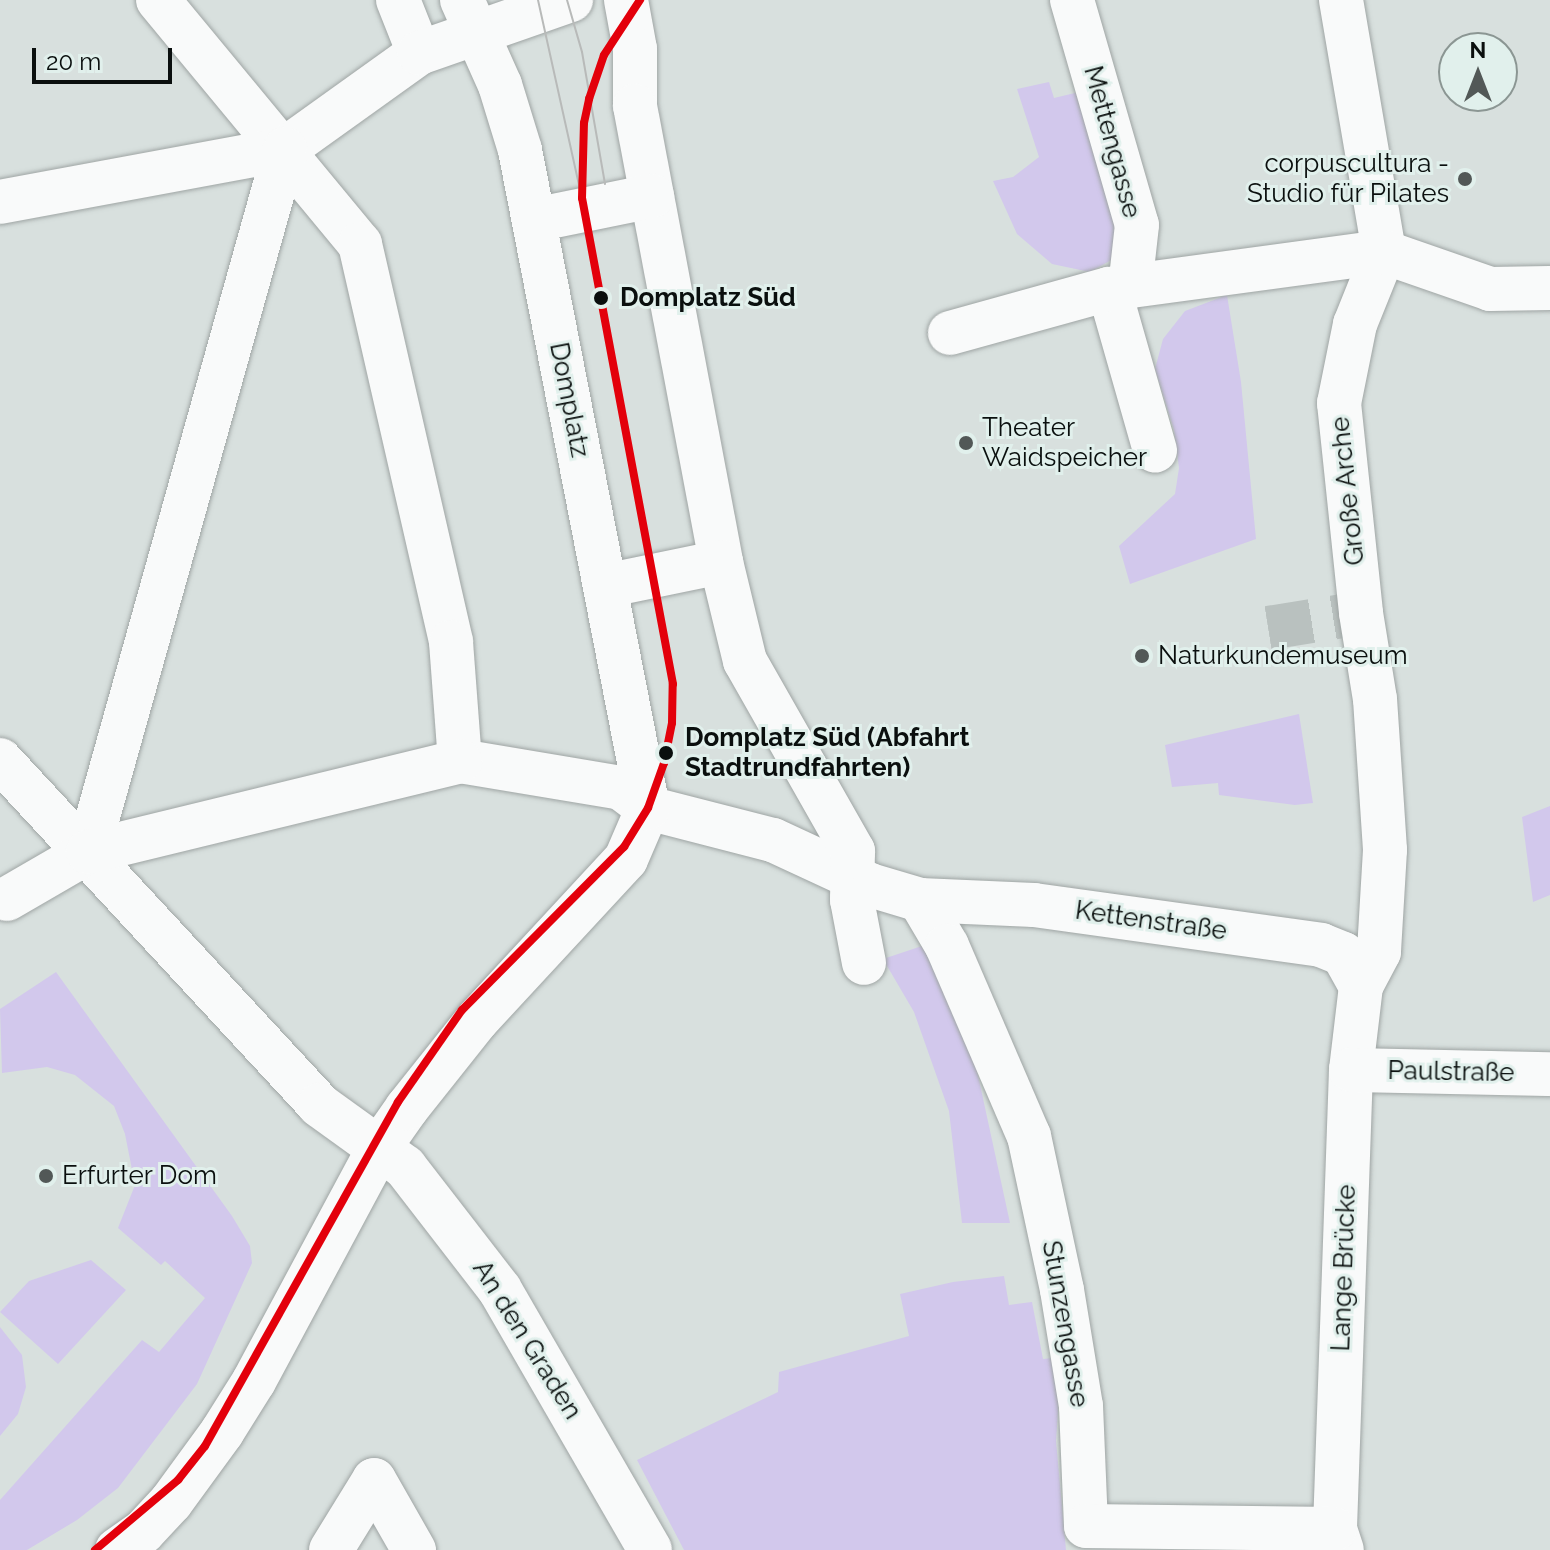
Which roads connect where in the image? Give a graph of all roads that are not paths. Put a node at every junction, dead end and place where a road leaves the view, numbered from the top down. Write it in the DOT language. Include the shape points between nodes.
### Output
graph roads {
  1 [pos="158,0"];
  2 [pos="398,0"];
  3 [pos="626,0"];
  4 [pos="1072,0"];
  5 [pos="1341,0"];
  6 [pos="558,2"];
  7 [pos="470,17"];
  8 [pos="419,53"];
  9 [pos="285,149"];
  10 [pos="652,196"];
  11 [pos="0,202"];
  12 [pos="554,216"];
  13 [pos="1384,252"];
  14 [pos="1119,288"];
  15 [pos="1550,288"];
  16 [pos="950,333"];
  17 [pos="1155,451"];
  18 [pos="721,562"];
  19 [pos="624,582"];
  20 [pos="0,760"];
  21 [pos="460,761"];
  22 [pos="648,808"];
  23 [pos="88,852"];
  24 [pos="848,893"];
  25 [pos="7,899"];
  26 [pos="920,900"];
  27 [pos="864,963"];
  28 [pos="1361,986"];
  29 [pos="1351,1070"];
  30 [pos="1550,1074"];
  31 [pos="396,1148"];
  32 [pos="1338,1540"];
  33 [pos="117,1550"];
  34 [pos="331,1550"];
  35 [pos="414,1550"];
  36 [pos="650,1550"];
  1 -- 9 [label="street"];
  2 -- 8 [label="street"];
  3 -- 10 [label="street" via="635,49 635,106"];
  4 -- 14 [label="street, Mettengasse" via="1137,225"];
  5 -- 13 [label="street"];
  6 -- 7 [label="street"];
  7 -- 8 [label="street"];
  7 -- 22 [label="street, Domplatz" via="500,85 520,150"];
  8 -- 9 [label="street"];
  9 -- 11 [label="street"];
  9 -- 21 [label="street" via="360,244 451,642"];
  9 -- 23 [label="street"];
  10 -- 12 [label="street"];
  10 -- 18 [label="street"];
  13 -- 14 [label="street"];
  13 -- 15 [label="street" via="1490,289"];
  13 -- 28 [label="street, Große Arche" via="1355,324 1339,403 1355,614 1375,699 1385,850 1379,952"];
  14 -- 16 [label="street"];
  14 -- 17 [label="street, Mettengasse"];
  18 -- 19 [label="street"];
  18 -- 24 [label="street" via="745,661 853,851"];
  20 -- 23 [label="street, An den Graden"];
  21 -- 22 [label="street" via="621,788"];
  21 -- 23 [label="street"];
  22 -- 24 [label="street" via="773,840"];
  22 -- 31 [label="street" via="626,859 477,1020"];
  23 -- 25 [label="street"];
  23 -- 31 [label="street, An den Graden" via="319,1105"];
  24 -- 26 [label="street"];
  24 -- 27 [label="street"];
  26 -- 28 [label="street, Kettenstraße" via="1034,905 1321,945 1343,954"];
  26 -- 32 [label="street, Stunzengasse" via="947,946 1029,1136 1081,1406 1086,1526"];
  28 -- 29 [label="street, Lange Brücke"];
  29 -- 30 [label="street, Paulstraße"];
  29 -- 32 [label="street, Lange Brücke"];
  31 -- 33 [label="street" via="280,1326 254,1381 198,1468 143,1532"];
  31 -- 36 [label="street, An den Graden" via="500,1290"];
  34 -- 35 [label="street" via="374,1480"];
}
